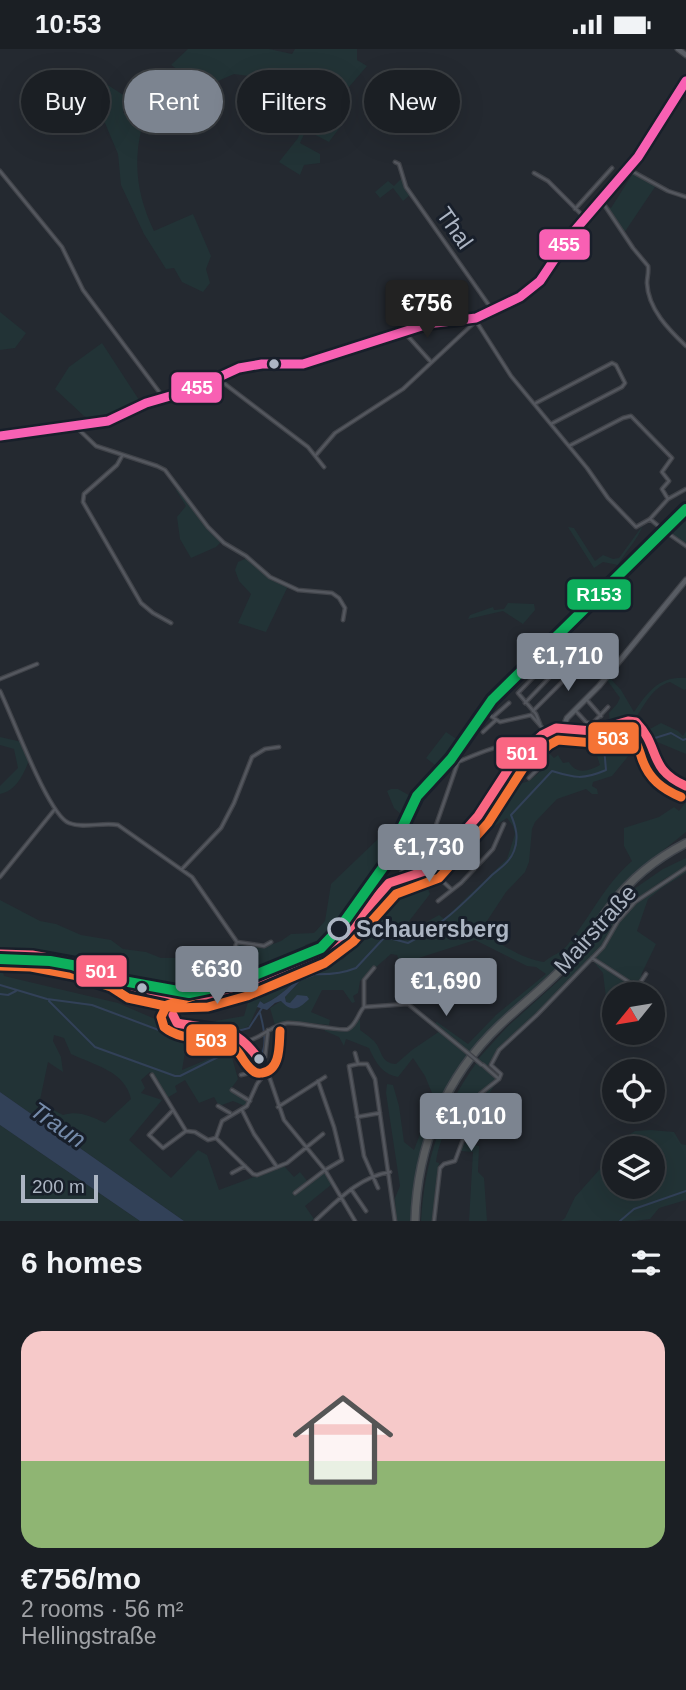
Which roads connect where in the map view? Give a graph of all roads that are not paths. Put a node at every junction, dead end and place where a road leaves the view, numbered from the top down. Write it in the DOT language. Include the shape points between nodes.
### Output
graph roads {
  1 [pos="678,49"];
  2 [pos="686,55"];
  3 [pos="686,81"];
  4 [pos="395,162"];
  5 [pos="612,168"];
  6 [pos="628,169"];
  7 [pos="0,171"];
  8 [pos="534,173"];
  9 [pos="686,197"];
  10 [pos="601,200"];
  11 [pos="575,209"];
  12 [pos="585,218"];
  13 [pos="493,311"];
  14 [pos="476,320"];
  15 [pos="404,331"];
  16 [pos="686,346"];
  17 [pos="431,362"];
  18 [pos="217,378"];
  19 [pos="164,398"];
  20 [pos="535,404"];
  21 [pos="551,424"];
  22 [pos="75,426"];
  23 [pos="0,436"];
  24 [pos="569,446"];
  25 [pos="317,455"];
  26 [pos="121,456"];
  27 [pos="324,467"];
  28 [pos="686,489"];
  29 [pos="668,499"];
  30 [pos="650,519"];
  31 [pos="686,546"];
  32 [pos="686,580"];
  33 [pos="343,620"];
  34 [pos="171,623"];
  35 [pos="546,645"];
  36 [pos="558,652"];
  37 [pos="569,657"];
  38 [pos="580,662"];
  39 [pos="37,664"];
  40 [pos="606,678"];
  41 [pos="0,679"];
  42 [pos="0,691"];
  43 [pos="586,699"];
  44 [pos="509,703"];
  45 [pos="525,703"];
  46 [pos="608,707"];
  47 [pos="480,709"];
  48 [pos="575,710"];
  49 [pos="533,711"];
  50 [pos="601,716"];
  51 [pos="494,718"];
  52 [pos="540,724"];
  53 [pos="563,728"];
  54 [pos="483,732"];
  55 [pos="546,732"];
  56 [pos="532,743"];
  57 [pos="279,747"];
  58 [pos="521,753"];
  59 [pos="529,778"];
  60 [pos="686,786"];
  61 [pos="55,809"];
  62 [pos="504,824"];
  63 [pos="433,831"];
  64 [pos="686,846"];
  65 [pos="449,851"];
  66 [pos="686,868"];
  67 [pos="182,869"];
  68 [pos="431,869"];
  69 [pos="0,877"];
  70 [pos="401,879"];
  71 [pos="451,889"];
  72 [pos="438,901"];
  73 [pos="271,941"];
  74 [pos="236,942"];
  75 [pos="234,950"];
  76 [pos="0,954"];
  77 [pos="592,958"];
  78 [pos="374,968"];
  79 [pos="8,970"];
  80 [pos="646,974"];
  81 [pos="242,985"];
  82 [pos="141,988"];
  83 [pos="363,1008"];
  84 [pos="267,1031"];
  85 [pos="247,1041"];
  86 [pos="355,1053"];
  87 [pos="259,1059"];
  88 [pos="358,1064"];
  89 [pos="266,1072"];
  90 [pos="241,1075"];
  91 [pos="152,1076"];
  92 [pos="325,1077"];
  93 [pos="499,1079"];
  94 [pos="259,1080"];
  95 [pos="318,1081"];
  96 [pos="232,1090"];
  97 [pos="250,1101"];
  98 [pos="218,1106"];
  99 [pos="278,1107"];
  100 [pos="173,1110"];
  101 [pos="242,1110"];
  102 [pos="380,1113"];
  103 [pos="231,1114"];
  104 [pos="357,1117"];
  105 [pos="186,1131"];
  106 [pos="323,1134"];
  107 [pos="216,1138"];
  108 [pos="306,1147"];
  109 [pos="245,1166"];
  110 [pos="277,1167"];
  111 [pos="325,1170"];
  112 [pos="390,1172"];
  113 [pos="232,1173"];
  114 [pos="373,1175"];
  115 [pos="379,1188"];
  116 [pos="351,1189"];
  117 [pos="295,1193"];
  118 [pos="340,1198"];
  119 [pos="366,1211"];
  120 [pos="434,1219"];
  121 [pos="316,1220"];
  122 [pos="355,1221"];
  123 [pos="395,1221"];
  124 [pos="417,1221"];
  1 -- 2 [label="street"];
  3 -- 6 [label="street"];
  4 -- 13 [label="street, Thal" via="406,187"];
  5 -- 11 [label="street"];
  6 -- 9 [label="street"];
  6 -- 10 [label="street"];
  7 -- 19 [label="street" via="67,254 83,289"];
  8 -- 11 [label="street"];
  10 -- 12 [label="street"];
  10 -- 16 [label="street" via="648,266 647,285 654,307 668,330"];
  11 -- 12 [label="street"];
  12 -- 13 [label="street" via="535,287"];
  13 -- 14 [label="street"];
  14 -- 15 [label="street" via="437,322"];
  14 -- 17 [label="street"];
  14 -- 20 [label="street" via="513,379"];
  15 -- 17 [label="street"];
  15 -- 18 [label="street" via="303,364 247,366"];
  17 -- 25 [label="street" via="403,389 335,433"];
  18 -- 19 [label="street"];
  18 -- 25 [label="street"];
  19 -- 22 [label="street" via="108,421"];
  20 -- 21 [label="street"];
  20 -- 21 [label="street" via="612,363 616,365 625,383 622,387"];
  21 -- 24 [label="street"];
  22 -- 23 [label="street"];
  22 -- 26 [label="street" via="96,446"];
  24 -- 29 [label="street" via="631,415 672,457 662,472 669,481 662,489"];
  24 -- 30 [label="street" via="629,522 638,527"];
  25 -- 27 [label="street"];
  26 -- 33 [label="street" via="165,470 217,537 270,576 298,590 339,598 345,608"];
  26 -- 34 [label="street" via="84,494 83,502 141,603"];
  28 -- 29 [label="street"];
  29 -- 30 [label="street"];
  30 -- 31 [label="street"];
  32 -- 40 [label="street"];
  35 -- 36 [label="street"];
  36 -- 37 [label="street"];
  36 -- 45 [label="street" via="518,692"];
  37 -- 38 [label="street"];
  37 -- 45 [label="street"];
  38 -- 40 [label="street"];
  38 -- 49 [label="street"];
  39 -- 41 [label="street"];
  40 -- 43 [label="street"];
  42 -- 61 [label="street" via="33,771"];
  43 -- 48 [label="street"];
  43 -- 50 [label="street"];
  44 -- 51 [label="street"];
  45 -- 49 [label="street"];
  46 -- 50 [label="street"];
  47 -- 51 [label="street"];
  48 -- 50 [label="street" via="591,725"];
  48 -- 53 [label="street"];
  49 -- 52 [label="street"];
  51 -- 52 [label="street" via="504,722 529,714"];
  51 -- 54 [label="street"];
  52 -- 55 [label="street"];
  53 -- 55 [label="street"];
  53 -- 60 [label="street" via="596,731 631,720 638,723 660,770"];
  55 -- 56 [label="street"];
  56 -- 58 [label="street"];
  56 -- 63 [label="street" via="506,746 458,762"];
  57 -- 67 [label="street" via="252,757 221,828"];
  58 -- 59 [label="street" via="537,770"];
  58 -- 65 [label="street"];
  61 -- 67 [label="street" via="68,823 118,825"];
  61 -- 69 [label="street"];
  62 -- 71 [label="street" via="493,849"];
  63 -- 65 [label="street"];
  63 -- 70 [label="street" via="404,864"];
  64 -- 124 [label="highway" via="630,882 573,956 465,1064 429,1134 418,1179"];
  65 -- 68 [label="street"];
  66 -- 77 [label="street, Mairstraße" via="640,897"];
  67 -- 74 [label="street" via="198,884"];
  68 -- 70 [label="street"];
  68 -- 71 [label="street" via="444,867 439,879"];
  70 -- 81 [label="street" via="389,883 324,950"];
  71 -- 72 [label="street"];
  73 -- 74 [label="street" via="264,946"];
  74 -- 75 [label="street"];
  76 -- 82 [label="street" via="76,963"];
  77 -- 80 [label="street" via="632,984 640,983"];
  77 -- 93 [label="street, Mairstraße" via="494,1057 491,1067 501,1075"];
  78 -- 83 [label="street" via="362,985"];
  79 -- 82 [label="street" via="17,963 51,965 136,993"];
  81 -- 82 [label="street" via="194,996"];
  81 -- 85 [label="street" via="240,995 173,1016 177,1023 229,1031"];
  83 -- 84 [label="street" via="356,1021 342,1030 291,1023"];
  83 -- 93 [label="street, bridge" via="413,1006"];
  84 -- 85 [label="street"];
  84 -- 87 [label="street" via="265,1058"];
  85 -- 87 [label="street"];
  86 -- 88 [label="street"];
  87 -- 89 [label="street"];
  88 -- 102 [label="street" via="368,1064 375,1079"];
  88 -- 104 [label="street" via="349,1066"];
  89 -- 94 [label="street"];
  89 -- 99 [label="street"];
  90 -- 94 [label="street" via="253,1072"];
  91 -- 100 [label="street"];
  92 -- 95 [label="street"];
  93 -- 120 [label="street" via="480,1094 455,1161 440,1168"];
  94 -- 97 [label="street"];
  95 -- 99 [label="street"];
  95 -- 111 [label="street" via="342,1160"];
  96 -- 97 [label="street"];
  97 -- 101 [label="street"];
  98 -- 103 [label="street"];
  99 -- 108 [label="street" via="286,1125"];
  100 -- 105 [label="street"];
  100 -- 105 [label="street" via="149,1135 162,1148"];
  101 -- 103 [label="street"];
  101 -- 110 [label="street"];
  102 -- 104 [label="street"];
  102 -- 112 [label="street"];
  103 -- 107 [label="street" via="221,1123"];
  104 -- 114 [label="street" via="364,1156"];
  105 -- 107 [label="street" via="208,1140"];
  106 -- 108 [label="street"];
  107 -- 109 [label="street"];
  108 -- 110 [label="street"];
  108 -- 111 [label="street"];
  109 -- 110 [label="street" via="257,1175"];
  109 -- 113 [label="street"];
  111 -- 117 [label="street"];
  111 -- 118 [label="street"];
  112 -- 114 [label="street"];
  112 -- 123 [label="street"];
  114 -- 115 [label="street"];
  114 -- 116 [label="street"];
  116 -- 118 [label="street"];
  116 -- 119 [label="street"];
  118 -- 121 [label="street"];
  118 -- 122 [label="street"];
}
